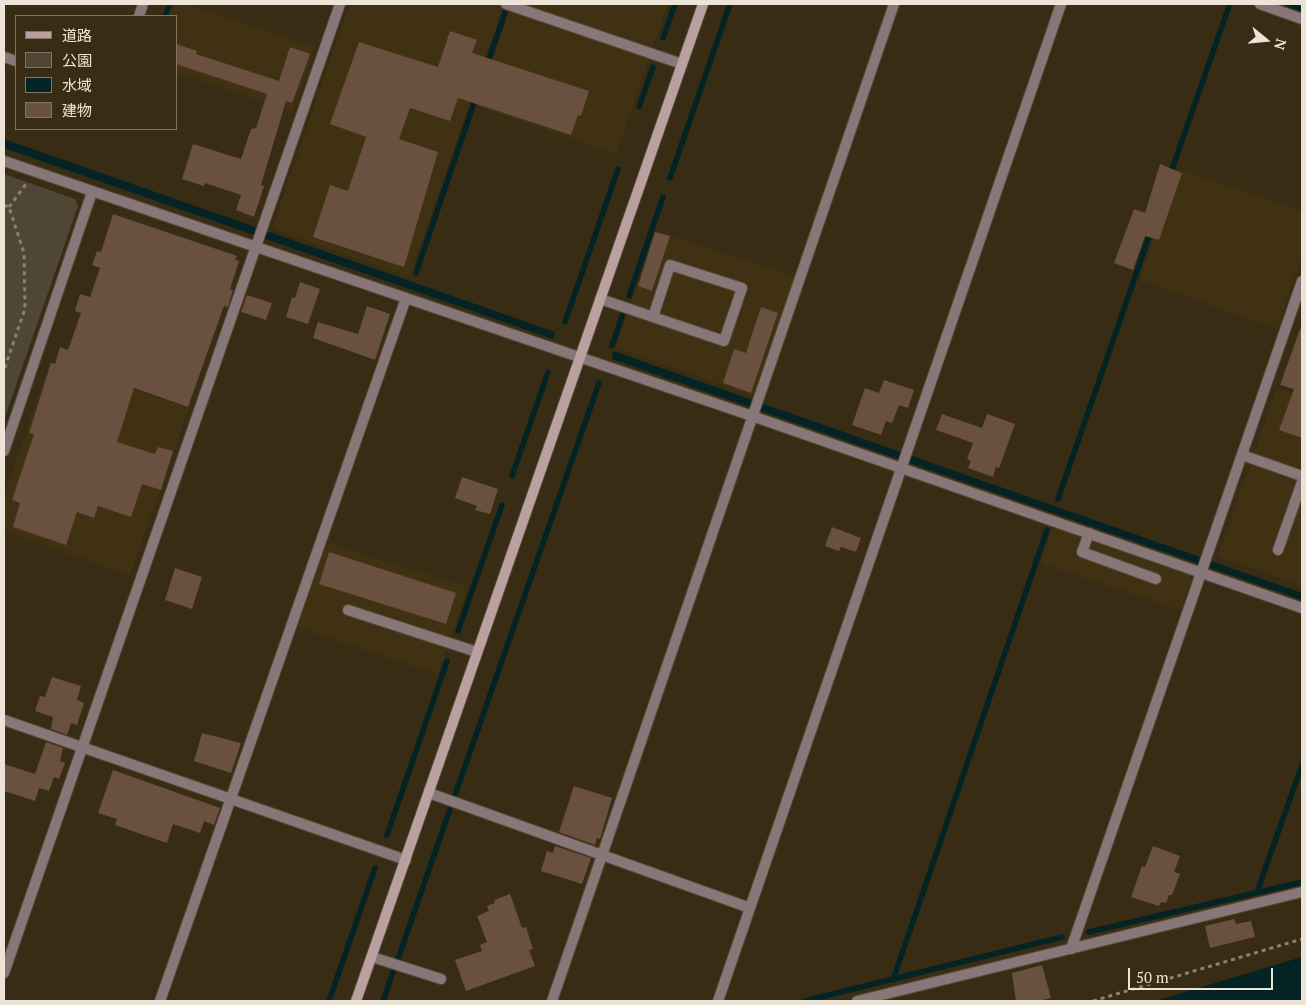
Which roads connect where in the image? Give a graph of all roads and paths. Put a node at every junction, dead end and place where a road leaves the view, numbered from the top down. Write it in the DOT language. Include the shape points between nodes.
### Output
graph roads {
  1 [pos="340,4"];
  2 [pos="506,4"];
  3 [pos="703,4"];
  4 [pos="894,4"];
  5 [pos="1061,4"];
  6 [pos="1260,4"];
  7 [pos="1302,18"];
  8 [pos="682,64"];
  9 [pos="4,161"];
  10 [pos="35,172"];
  11 [pos="92,192"];
  12 [pos="4,205"];
  13 [pos="9,207"];
  14 [pos="257,244"];
  15 [pos="1302,281"];
  16 [pos="406,298"];
  17 [pos="600,299"];
  18 [pos="653,317"];
  19 [pos="579,357"];
  20 [pos="4,370"];
  21 [pos="753,413"];
  22 [pos="4,450"];
  23 [pos="1242,454"];
  24 [pos="903,465"];
  25 [pos="1302,476"];
  26 [pos="1302,482"];
  27 [pos="1089,533"];
  28 [pos="1278,550"];
  29 [pos="1202,570"];
  30 [pos="1156,579"];
  31 [pos="1302,608"];
  32 [pos="348,610"];
  33 [pos="478,652"];
  34 [pos="4,720"];
  35 [pos="82,747"];
  36 [pos="429,793"];
  37 [pos="231,799"];
  38 [pos="602,855"];
  39 [pos="406,860"];
  40 [pos="1302,892"];
  41 [pos="750,908"];
  42 [pos="1302,939"];
  43 [pos="1071,949"];
  44 [pos="372,957"];
  45 [pos="4,973"];
  46 [pos="441,979"];
  47 [pos="160,1001"];
  48 [pos="356,1001"];
  49 [pos="552,1001"];
  50 [pos="718,1001"];
  51 [pos="857,1001"];
  52 [pos="1093,1001"];
  1 -- 14 [label="street"];
  2 -- 8 [label="street"];
  3 -- 8 [label="street"];
  4 -- 21 [label="street"];
  5 -- 24 [label="street"];
  6 -- 7 [label="street"];
  8 -- 17 [label="street"];
  9 -- 10 [label="street"];
  10 -- 11 [label="street"];
  10 -- 13 [label="path"];
  11 -- 14 [label="street"];
  11 -- 22 [label="street"];
  12 -- 13 [label="path"];
  13 -- 20 [label="path" via="24,253 25,310"];
  14 -- 16 [label="street"];
  14 -- 35 [label="street"];
  15 -- 23 [label="street"];
  16 -- 19 [label="street"];
  16 -- 37 [label="street"];
  17 -- 18 [label="street"];
  17 -- 19 [label="street"];
  18 -- 18 [label="street" via="670,265 742,288 724,340"];
  19 -- 21 [label="street"];
  19 -- 33 [label="street"];
  21 -- 24 [label="street"];
  21 -- 38 [label="street"];
  23 -- 25 [label="street"];
  23 -- 29 [label="street"];
  24 -- 27 [label="street"];
  24 -- 41 [label="street"];
  26 -- 28 [label="street"];
  27 -- 29 [label="street"];
  27 -- 30 [label="street" via="1082,552"];
  29 -- 31 [label="street"];
  29 -- 43 [label="street"];
  32 -- 33 [label="street"];
  33 -- 36 [label="street"];
  34 -- 35 [label="street"];
  35 -- 37 [label="street"];
  35 -- 45 [label="street"];
  36 -- 38 [label="street"];
  36 -- 39 [label="street"];
  37 -- 39 [label="street"];
  37 -- 47 [label="street"];
  38 -- 41 [label="street"];
  38 -- 49 [label="street"];
  39 -- 44 [label="street"];
  40 -- 43 [label="street"];
  41 -- 50 [label="street"];
  42 -- 52 [label="path"];
  43 -- 51 [label="street"];
  44 -- 46 [label="street"];
  44 -- 48 [label="street"];
}
